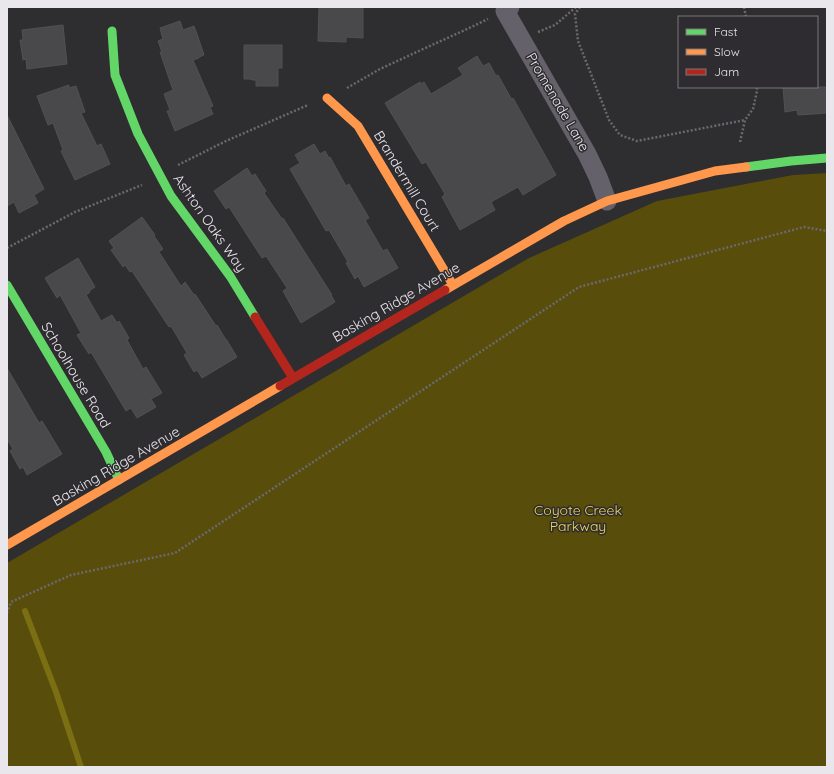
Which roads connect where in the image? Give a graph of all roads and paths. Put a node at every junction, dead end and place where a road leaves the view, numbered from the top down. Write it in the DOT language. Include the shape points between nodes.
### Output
graph roads {
  1 [pos="576,7"];
  2 [pos="580,7"];
  3 [pos="508,9"];
  4 [pos="112,31"];
  5 [pos="522,39"];
  6 [pos="756,88"];
  7 [pos="327,98"];
  8 [pos="745,120"];
  9 [pos="740,142"];
  10 [pos="827,158"];
  11 [pos="160,175"];
  12 [pos="607,201"];
  13 [pos="827,231"];
  14 [pos="7,248"];
  15 [pos="7,285"];
  16 [pos="453,285"];
  17 [pos="293,378"];
  18 [pos="119,480"];
  19 [pos="7,545"];
  20 [pos="7,613"];
  1 -- 5 [label="path" via="555,25"];
  2 -- 8 [label="path" via="576,14 578,41 609,120 620,135 637,141"];
  3 -- 5 [label="street, Promenade Lane"];
  3 -- 7 [label="path" via="387,66"];
  4 -- 11 [label="street, Ashton Oaks Way" via="115,75 138,134"];
  5 -- 12 [label="street, Promenade Lane" via="587,154"];
  6 -- 8 [label="path" via="753,109"];
  7 -- 11 [label="path" via="226,141"];
  7 -- 16 [label="street, Brandermill Court" via="358,126"];
  8 -- 9 [label="path"];
  10 -- 12 [label="street, Basking Ridge Avenue" via="715,171"];
  11 -- 14 [label="path" via="140,186 74,212"];
  11 -- 17 [label="street, Ashton Oaks Way" via="171,196 230,276"];
  12 -- 16 [label="street, Basking Ridge Avenue" via="564,221"];
  13 -- 20 [label="path" via="804,227 579,287 175,553 71,574 10,602"];
  15 -- 18 [label="street, Schoolhouse Road" via="106,452"];
  16 -- 17 [label="street, Basking Ridge Avenue"];
  17 -- 18 [label="street, Basking Ridge Avenue"];
  18 -- 19 [label="street, Basking Ridge Avenue"];
}
